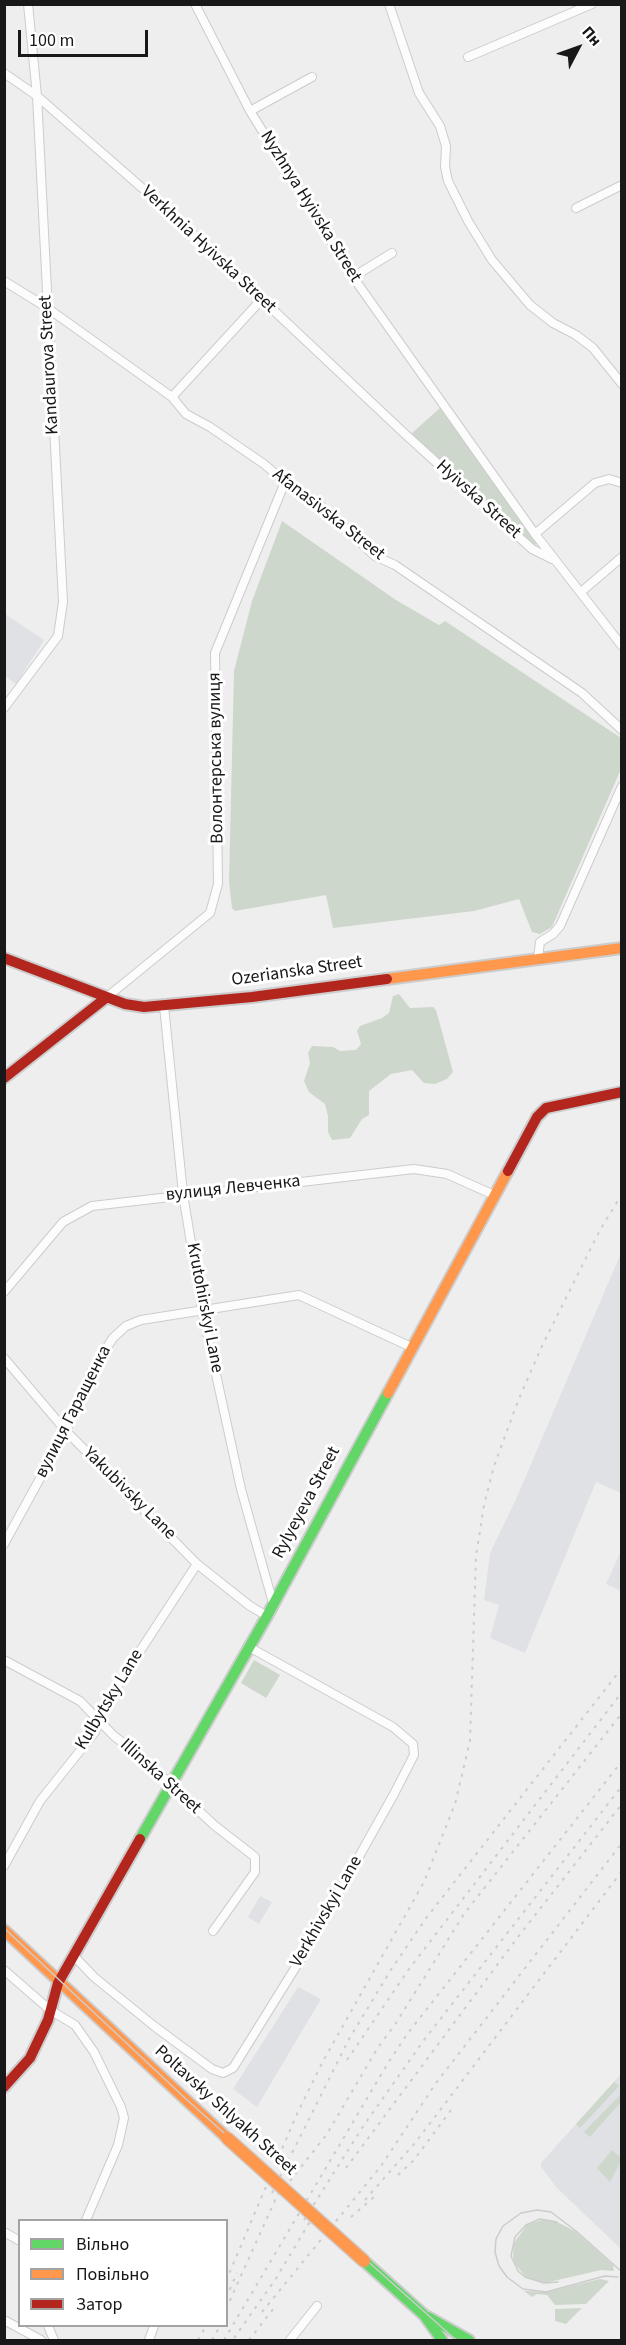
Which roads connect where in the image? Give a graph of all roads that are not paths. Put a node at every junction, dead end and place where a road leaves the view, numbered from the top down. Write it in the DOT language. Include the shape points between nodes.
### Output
graph roads {
  1 [pos="28,4"];
  2 [pos="195,4"];
  3 [pos="389,4"];
  4 [pos="592,4"];
  5 [pos="468,57"];
  6 [pos="4,73"];
  7 [pos="312,77"];
  8 [pos="37,96"];
  9 [pos="250,111"];
  10 [pos="621,185"];
  11 [pos="576,208"];
  12 [pos="392,253"];
  13 [pos="353,277"];
  14 [pos="4,281"];
  15 [pos="262,299"];
  16 [pos="46,306"];
  17 [pos="621,384"];
  18 [pos="172,397"];
  19 [pos="441,400"];
  20 [pos="405,434"];
  21 [pos="285,482"];
  22 [pos="621,483"];
  23 [pos="536,534"];
  24 [pos="621,557"];
  25 [pos="555,561"];
  26 [pos="581,592"];
  27 [pos="621,646"];
  28 [pos="4,708"];
  29 [pos="621,730"];
  30 [pos="621,786"];
  31 [pos="621,948"];
  32 [pos="4,958"];
  33 [pos="538,958"];
  34 [pos="107,997"];
  35 [pos="164,1006"];
  36 [pos="4,1078"];
  37 [pos="621,1092"];
  38 [pos="183,1194"];
  39 [pos="494,1196"];
  40 [pos="4,1292"];
  41 [pos="202,1310"];
  42 [pos="411,1347"];
  43 [pos="4,1358"];
  44 [pos="66,1431"];
  45 [pos="4,1544"];
  46 [pos="197,1564"];
  47 [pos="273,1603"];
  48 [pos="267,1616"];
  49 [pos="249,1647"];
  50 [pos="4,1660"];
  51 [pos="99,1722"];
  52 [pos="171,1786"];
  53 [pos="4,1866"];
  54 [pos="4,1930"];
  55 [pos="213,1931"];
  56 [pos="74,1956"];
  57 [pos="4,1970"];
  58 [pos="59,1981"];
  59 [pos="50,2010"];
  60 [pos="4,2087"];
  61 [pos="86,2219"];
  62 [pos="4,2232"];
  63 [pos="18,2240"];
  64 [pos="317,2306"];
  65 [pos="424,2315"];
  66 [pos="4,2320"];
  67 [pos="41,2340"];
  68 [pos="290,2340"];
  69 [pos="442,2340"];
  70 [pos="469,2340"];
  1 -- 8 [label="street, Kandaurova Street"];
  2 -- 9 [label="street, Nyzhnya Hyivska Street"];
  3 -- 17 [label="street" via="419,93 440,126 446,146 448,181 468,221 492,260 530,305 593,348"];
  4 -- 5 [label="street"];
  6 -- 8 [label="street, Verkhnia Hyivska Street"];
  7 -- 9 [label="street"];
  8 -- 15 [label="street, Verkhnia Hyivska Street"];
  8 -- 16 [label="street, Kandaurova Street"];
  9 -- 13 [label="street, Nyzhnya Hyivska Street"];
  10 -- 11 [label="street"];
  12 -- 13 [label="street"];
  13 -- 19 [label="street, Nyzhnya Hyivska Street"];
  14 -- 16 [label="street, Afanasivska Street"];
  15 -- 18 [label="street"];
  15 -- 20 [label="street, Verkhnia Hyivska Street"];
  16 -- 18 [label="street, Afanasivska Street"];
  16 -- 28 [label="street, Kandaurova Street" via="63,602 58,636"];
  18 -- 21 [label="street, Afanasivska Street" via="186,414"];
  19 -- 23 [label="street, Hyivska Street"];
  20 -- 25 [label="street, Hyivska Street" via="532,549"];
  21 -- 29 [label="street, Afanasivska Street" via="317,502 375,556 395,565 582,693"];
  21 -- 34 [label="street, Волонтерська вулиця" via="215,653 218,884 210,913"];
  22 -- 23 [label="street" via="609,479 595,483"];
  23 -- 25 [label="street, Hyivska Street"];
  24 -- 26 [label="street"];
  25 -- 26 [label="street, Hyivska Street"];
  26 -- 27 [label="street, Hyivska Street"];
  30 -- 33 [label="street" via="560,926 540,942"];
  31 -- 33 [label="main road, Ozerianska Street"];
  32 -- 34 [label="main road, Ozerianska Street"];
  33 -- 35 [label="main road, Ozerianska Street"];
  34 -- 35 [label="main road, Ozerianska Street" via="134,1006"];
  34 -- 36 [label="main road"];
  35 -- 38 [label="street, Krutohirskyi Lane"];
  37 -- 39 [label="main road, Rylyeyeva Street" via="546,1108 537,1117"];
  38 -- 39 [label="street, вулиця Левченка" via="414,1169 447,1174"];
  38 -- 40 [label="street, вулиця Левченка" via="92,1206 63,1222"];
  38 -- 41 [label="street, Krutohirskyi Lane"];
  39 -- 42 [label="main road, Rylyeyeva Street"];
  41 -- 42 [label="street, вулиця Гаращенка" via="299,1295"];
  41 -- 44 [label="street, вулиця Гаращенка" via="126,1326 113,1338 91,1372"];
  41 -- 47 [label="street, Krutohirskyi Lane" via="241,1489"];
  42 -- 47 [label="main road, Rylyeyeva Street"];
  43 -- 44 [label="street, Yakubivsky Lane"];
  44 -- 45 [label="street, вулиця Гаращенка"];
  44 -- 46 [label="street, Yakubivsky Lane"];
  46 -- 48 [label="street, Yakubivsky Lane"];
  46 -- 51 [label="street, Kulbytsky Lane" via="106,1702"];
  47 -- 48 [label="main road, Rylyeyeva Street"];
  48 -- 49 [label="main road, Rylyeyeva Street"];
  49 -- 52 [label="main road, Rylyeyeva Street"];
  49 -- 56 [label="street, Verkhivskyi Lane" via="393,1727 413,1744 414,1755 394,1794 314,1936 233,2068 223,2073 154,2026"];
  50 -- 51 [label="street, Illinska Street" via="80,1701"];
  51 -- 52 [label="street, Illinska Street"];
  51 -- 53 [label="street, Kulbytsky Lane" via="40,1801"];
  52 -- 55 [label="street, Illinska Street" via="255,1857 255,1872"];
  52 -- 56 [label="main road, Rylyeyeva Street"];
  54 -- 58 [label="main road, Poltavsky Shlyakh Street"];
  56 -- 58 [label="main road, Rylyeyeva Street"];
  57 -- 59 [label="street"];
  58 -- 59 [label="main road, Rylyeyeva Street"];
  58 -- 65 [label="main road, Poltavsky Shlyakh Street, bridge"];
  59 -- 60 [label="main road, Rylyeyeva Street" via="30,2058"];
  59 -- 61 [label="street" via="75,2025 89,2043 124,2118 118,2145"];
  62 -- 63 [label="street"];
  64 -- 68 [label="street"];
  65 -- 69 [label="main road, Poltavsky Shlyakh Street"];
  65 -- 70 [label="main road, Poltavsky Shlyakh Street"];
  66 -- 67 [label="street"];
}
